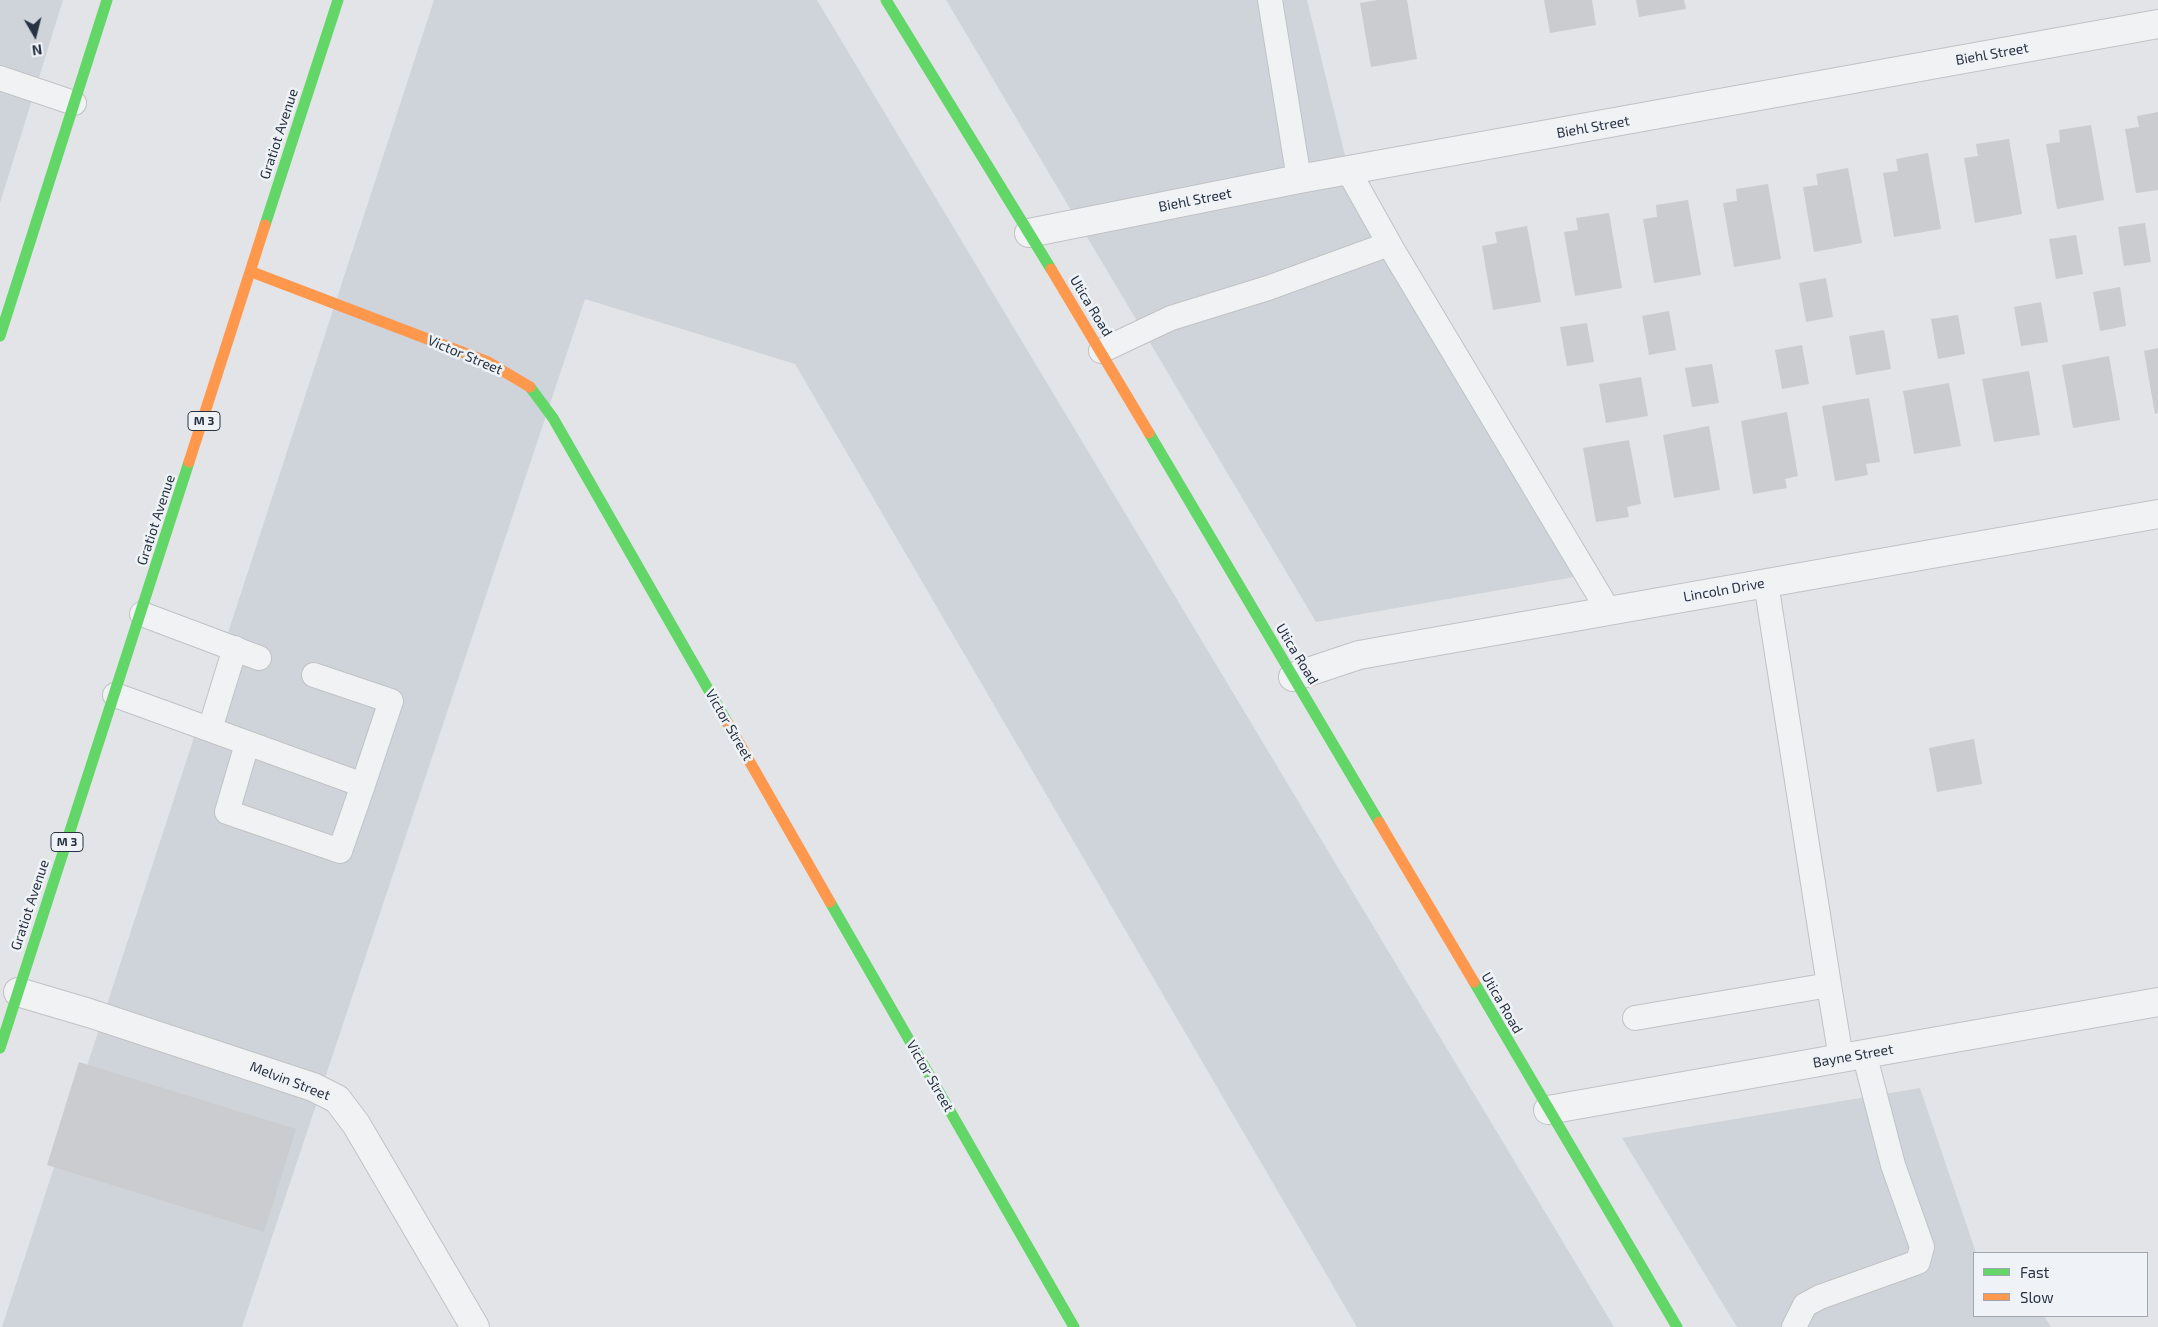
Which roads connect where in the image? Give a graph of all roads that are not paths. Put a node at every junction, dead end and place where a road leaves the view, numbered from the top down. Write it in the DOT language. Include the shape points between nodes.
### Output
graph roads {
  1 [pos="107,0"];
  2 [pos="338,0"];
  3 [pos="886,0"];
  4 [pos="1270,0"];
  5 [pos="2158,24"];
  6 [pos="0,78"];
  7 [pos="74,103"];
  8 [pos="1349,172"];
  9 [pos="1299,179"];
  10 [pos="1029,233"];
  11 [pos="1389,244"];
  12 [pos="252,272"];
  13 [pos="0,336"];
  14 [pos="1101,351"];
  15 [pos="2158,514"];
  16 [pos="1766,583"];
  17 [pos="1608,610"];
  18 [pos="142,614"];
  19 [pos="235,648"];
  20 [pos="259,658"];
  21 [pos="314,675"];
  22 [pos="1293,677"];
  23 [pos="115,695"];
  24 [pos="210,729"];
  25 [pos="247,744"];
  26 [pos="363,785"];
  27 [pos="1829,985"];
  28 [pos="18,992"];
  29 [pos="2158,1002"];
  30 [pos="1635,1018"];
  31 [pos="0,1048"];
  32 [pos="1853,1056"];
  33 [pos="1548,1110"];
  34 [pos="475,1327"];
  35 [pos="1074,1327"];
  36 [pos="1677,1327"];
  37 [pos="1794,1327"];
  1 -- 7 [label="main road"];
  2 -- 12 [label="main road, Gratiot Avenue / M 3"];
  3 -- 10 [label="main road, Utica Road"];
  4 -- 9 [label="lane"];
  5 -- 8 [label="street, Biehl Street"];
  6 -- 7 [label="lane"];
  7 -- 13 [label="main road"];
  8 -- 9 [label="street, Biehl Street"];
  8 -- 11 [label="lane"];
  9 -- 10 [label="street, Biehl Street"];
  10 -- 14 [label="main road, Utica Road"];
  11 -- 14 [label="lane" via="1268,288 1171,318"];
  11 -- 17 [label="lane"];
  12 -- 18 [label="main road, Gratiot Avenue / M 3"];
  12 -- 35 [label="main road, Victor Street" via="488,362 530,387 553,418"];
  14 -- 22 [label="main road, Utica Road"];
  15 -- 16 [label="street, Lincoln Drive"];
  16 -- 17 [label="street, Lincoln Drive"];
  16 -- 27 [label="lane"];
  17 -- 22 [label="street, Lincoln Drive" via="1359,655"];
  18 -- 19 [label="lane"];
  18 -- 23 [label="main road, Gratiot Avenue / M 3"];
  19 -- 20 [label="lane"];
  19 -- 24 [label="lane"];
  21 -- 26 [label="lane" via="391,700"];
  22 -- 33 [label="main road, Utica Road"];
  23 -- 24 [label="lane"];
  23 -- 28 [label="main road, Gratiot Avenue / M 3"];
  24 -- 25 [label="lane"];
  25 -- 26 [label="lane"];
  25 -- 26 [label="lane" via="227,812 340,851"];
  27 -- 30 [label="lane"];
  27 -- 32 [label="lane"];
  28 -- 31 [label="main road, Gratiot Avenue / M 3"];
  28 -- 34 [label="street, Melvin Street" via="304,1084 337,1099 356,1124"];
  29 -- 32 [label="street, Bayne Street"];
  32 -- 33 [label="street, Bayne Street"];
  32 -- 37 [label="lane" via="1922,1247 1918,1262 1805,1305"];
  33 -- 36 [label="main road, Utica Road"];
}
